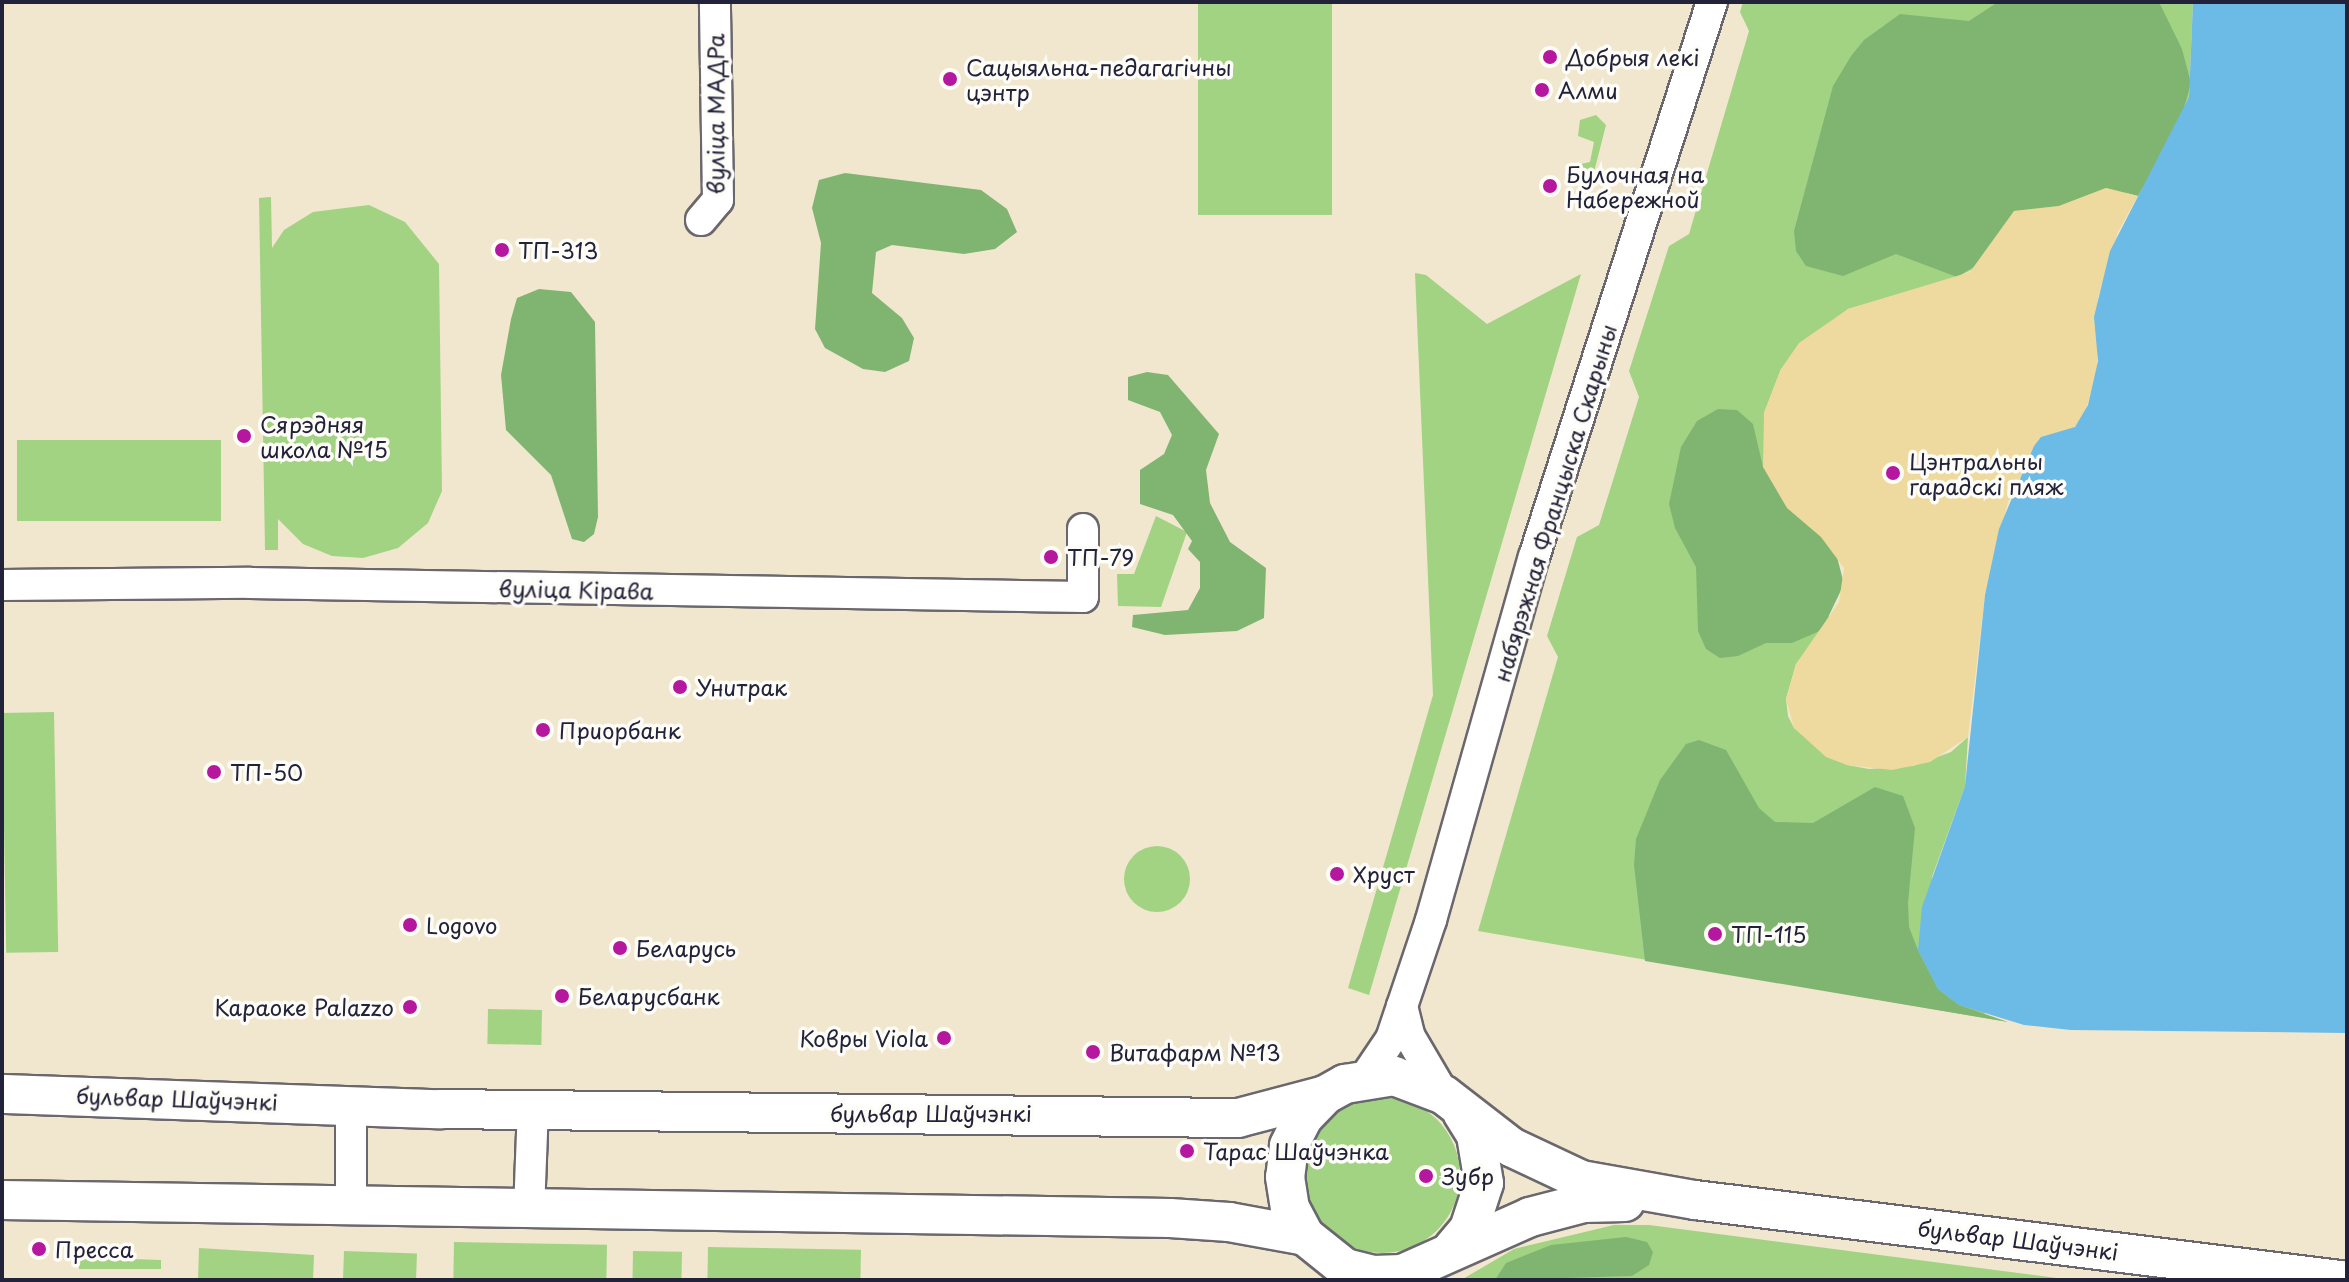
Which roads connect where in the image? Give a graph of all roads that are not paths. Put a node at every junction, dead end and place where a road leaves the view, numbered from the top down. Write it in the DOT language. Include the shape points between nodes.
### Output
graph roads {
  1 [pos="715,2"];
  2 [pos="1712,2"];
  3 [pos="701,220"];
  4 [pos="1083,529"];
  5 [pos="2,585"];
  6 [pos="1402,1006"];
  7 [pos="1364,1079"];
  8 [pos="2,1094"];
  9 [pos="1325,1095"];
  10 [pos="1453,1105"];
  11 [pos="351,1106"];
  12 [pos="533,1109"];
  13 [pos="2,1200"];
  14 [pos="1695,1200"];
  15 [pos="351,1205"];
  16 [pos="529,1211"];
  17 [pos="1305,1236"];
  18 [pos="1433,1264"];
  19 [pos="1349,1274"];
  20 [pos="2340,1280"];
  1 -- 3 [label="street, вуліца МАДРа" via="718,200"];
  2 -- 6 [label="street, набярэжная Францыска Скарыны" via="1534,557"];
  4 -- 5 [label="street, вуліца Кірава" via="1083,597 250,583"];
  6 -- 7 [label="street, набярэжная Францыска Скарыны" via="1378,1062"];
  6 -- 10 [label="street" via="1410,1037"];
  7 -- 9 [label="main road, бульвар Шаўчэнкі"];
  7 -- 10 [label="main road, бульвар Шаўчэнкі" via="1394,1076"];
  8 -- 11 [label="main road, бульвар Шаўчэнкі"];
  9 -- 12 [label="main road, бульвар Шаўчэнкі" via="1238,1118"];
  9 -- 17 [label="main road, бульвар Шаўчэнкі" via="1303,1118 1289,1146 1285,1177 1290,1208"];
  10 -- 14 [label="main road, бульвар Шаўчэнкі" via="1511,1147 1581,1180"];
  10 -- 18 [label="main road" via="1476,1135 1484,1183 1469,1229"];
  11 -- 12 [label="main road, бульвар Шаўчэнкі"];
  11 -- 15 [label="street"];
  12 -- 16 [label="street"];
  13 -- 15 [label="main road, бульвар Шаўчэнкі"];
  14 -- 18 [label="main road, бульвар Шаўчэнкі" via="1584,1203 1530,1217"];
  14 -- 20 [label="main road, бульвар Шаўчэнкі"];
  15 -- 16 [label="main road, бульвар Шаўчэнкі"];
  16 -- 17 [label="main road, бульвар Шаўчэнкі" via="1170,1218"];
  17 -- 19 [label="main road, бульвар Шаўчэнкі"];
  18 -- 19 [label="main road, бульвар Шаўчэнкі" via="1402,1274"];
}
